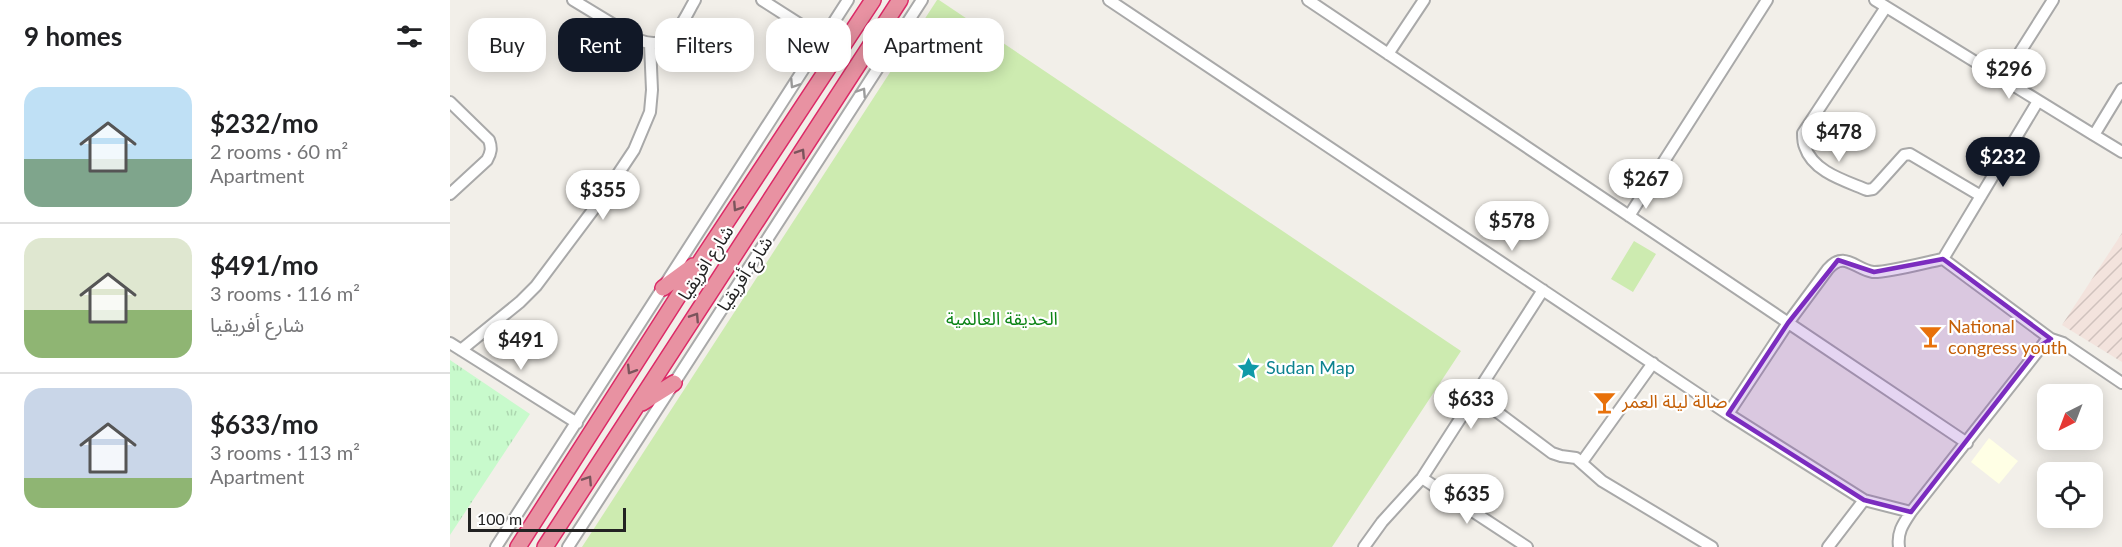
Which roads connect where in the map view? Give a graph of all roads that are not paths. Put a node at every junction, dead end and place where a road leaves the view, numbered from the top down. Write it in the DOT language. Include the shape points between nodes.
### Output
graph roads {
  1 [pos="573,0"];
  2 [pos="695,0"];
  3 [pos="762,0"];
  4 [pos="848,0"];
  5 [pos="873,0"];
  6 [pos="900,0"];
  7 [pos="922,0"];
  8 [pos="1108,0"];
  9 [pos="1308,0"];
  10 [pos="1424,0"];
  11 [pos="1767,0"];
  12 [pos="1875,0"];
  13 [pos="2053,0"];
  14 [pos="1886,8"];
  15 [pos="790,18"];
  16 [pos="836,18"];
  17 [pos="851,33"];
  18 [pos="650,44"];
  19 [pos="851,53"];
  20 [pos="1388,54"];
  21 [pos="862,59"];
  22 [pos="802,72"];
  23 [pos="825,72"];
  24 [pos="2002,79"];
  25 [pos="817,83"];
  26 [pos="846,84"];
  27 [pos="2122,89"];
  28 [pos="2038,101"];
  29 [pos="450,102"];
  30 [pos="2094,135"];
  31 [pos="2122,153"];
  32 [pos="450,194"];
  33 [pos="1981,196"];
  34 [pos="1629,216"];
  35 [pos="702,259"];
  36 [pos="1943,259"];
  37 [pos="663,288"];
  38 [pos="1543,290"];
  39 [pos="1788,323"];
  40 [pos="2051,339"];
  41 [pos="450,343"];
  42 [pos="461,350"];
  43 [pos="1653,363"];
  44 [pos="674,383"];
  45 [pos="2122,383"];
  46 [pos="1476,396"];
  47 [pos="637,406"];
  48 [pos="1728,414"];
  49 [pos="577,423"];
  50 [pos="1967,443"];
  51 [pos="1582,462"];
  52 [pos="1422,478"];
  53 [pos="1863,500"];
  54 [pos="1911,512"];
  55 [pos="496,547"];
  56 [pos="518,547"];
  57 [pos="545,547"];
  58 [pos="568,547"];
  59 [pos="1364,547"];
  60 [pos="1527,547"];
  61 [pos="1712,547"];
  62 [pos="1828,547"];
  63 [pos="1899,547"];
  1 -- 18 [label="street"];
  2 -- 18 [label="street" via="671,39"];
  3 -- 15 [label="street"];
  4 -- 16 [label="street"];
  5 -- 17 [label="highway, شارع افريقيا"];
  6 -- 21 [label="highway, شارع افريقيا"];
  44 -- 7 [label="street, شارع أفريقيا, one-way"];
  8 -- 38 [label="street"];
  9 -- 20 [label="street"];
  10 -- 20 [label="street"];
  11 -- 34 [label="street"];
  12 -- 14 [label="street"];
  13 -- 24 [label="street"];
  14 -- 24 [label="street"];
  14 -- 33 [label="street" via="1803,132 1805,148 1833,176 1867,190 1877,185 1904,155 1910,154"];
  18 -- 42 [label="street" via="650,112 634,150 536,286"];
  19 -- 21 [label="highway"];
  20 -- 34 [label="street"];
  21 -- 26 [label="highway, شارع افريقيا"];
  22 -- 37 [label="street, one-way"];
  23 -- 25 [label="highway, شارع افريقيا"];
  24 -- 28 [label="street"];
  25 -- 26 [label="highway"];
  25 -- 35 [label="highway, شارع افريقيا, one-way"];
  47 -- 26 [label="highway, شارع افريقيا, one-way"];
  27 -- 30 [label="street"];
  28 -- 30 [label="street"];
  28 -- 33 [label="street"];
  29 -- 32 [label="street" via="492,147 487,160"];
  30 -- 31 [label="street"];
  33 -- 36 [label="street"];
  34 -- 39 [label="street"];
  35 -- 37 [label="highway"];
  35 -- 56 [label="highway, شارع افريقيا, one-way"];
  36 -- 39 [label="street" via="1874,272 1838,260"];
  36 -- 40 [label="street"];
  37 -- 49 [label="street"];
  38 -- 43 [label="street"];
  38 -- 46 [label="street"];
  39 -- 48 [label="street"];
  39 -- 50 [label="street"];
  40 -- 45 [label="street"];
  40 -- 50 [label="street" via="2040,346"];
  41 -- 42 [label="street"];
  42 -- 49 [label="street"];
  43 -- 48 [label="street"];
  43 -- 51 [label="street"];
  44 -- 47 [label="highway"];
  44 -- 58 [label="street, شارع أفريقيا"];
  46 -- 51 [label="street" via="1552,453"];
  46 -- 52 [label="street"];
  57 -- 47 [label="highway, شارع افريقيا, one-way"];
  48 -- 53 [label="street"];
  49 -- 55 [label="street"];
  50 -- 54 [label="street"];
  51 -- 61 [label="street" via="1602,481"];
  52 -- 59 [label="street"];
  52 -- 60 [label="street"];
  53 -- 54 [label="street"];
  53 -- 62 [label="street"];
  54 -- 63 [label="street" via="1900,528"];
}
